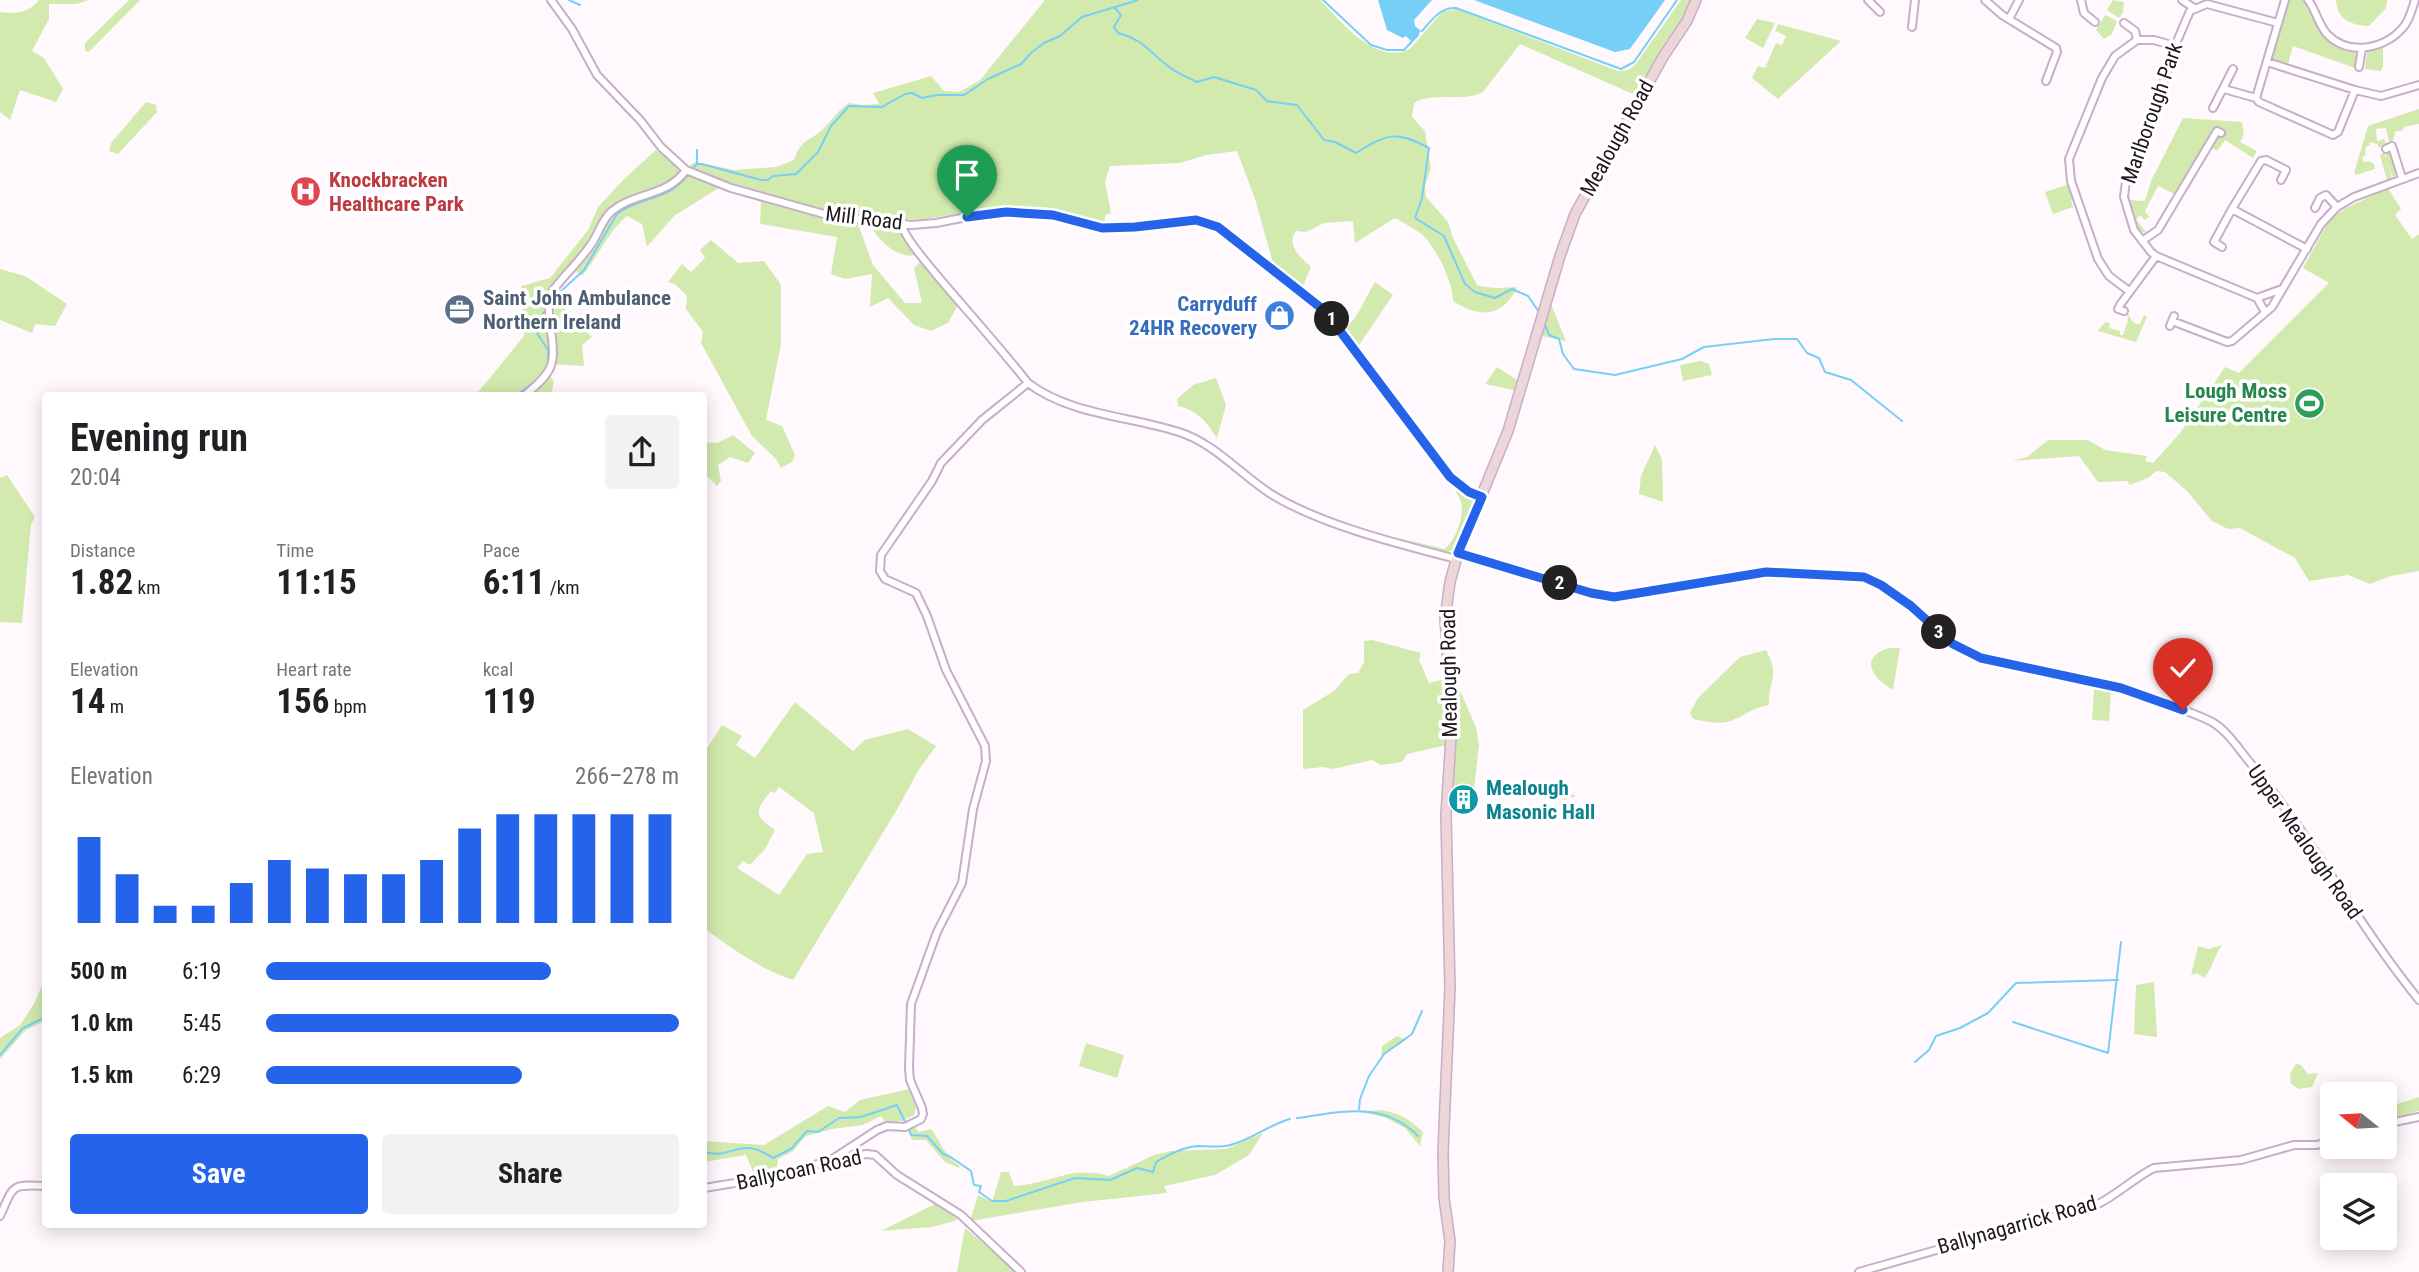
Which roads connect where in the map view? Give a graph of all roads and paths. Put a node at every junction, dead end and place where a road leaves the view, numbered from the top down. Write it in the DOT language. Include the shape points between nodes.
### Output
graph roads {
  1 [pos="551,0"];
  2 [pos="1696,0"];
  3 [pos="1868,0"];
  4 [pos="1915,0"];
  5 [pos="2020,0"];
  6 [pos="2081,0"];
  7 [pos="2182,0"];
  8 [pos="2285,0"];
  9 [pos="2308,0"];
  10 [pos="2415,0"];
  11 [pos="1988,1"];
  12 [pos="2208,2"];
  13 [pos="2194,8"];
  14 [pos="1880,12"];
  15 [pos="2009,19"];
  16 [pos="2095,22"];
  17 [pos="2124,23"];
  18 [pos="2278,23"];
  19 [pos="1912,27"];
  20 [pos="2137,40"];
  21 [pos="2175,46"];
  22 [pos="2362,48"];
  23 [pos="2267,62"];
  24 [pos="2359,67"];
  25 [pos="2233,69"];
  26 [pos="2046,81"];
  27 [pos="2419,85"];
  28 [pos="2224,89"];
  29 [pos="2355,90"];
  30 [pos="2256,98"];
  31 [pos="2213,108"];
  32 [pos="2221,133"];
  33 [pos="2386,149"];
  34 [pos="686,170"];
  35 [pos="2419,173"];
  36 [pos="2402,178"];
  37 [pos="2281,180"];
  38 [pos="2337,207"];
  39 [pos="2315,208"];
  40 [pos="2232,209"];
  41 [pos="901,223"];
  42 [pos="2142,241"];
  43 [pos="2222,247"];
  44 [pos="2307,249"];
  45 [pos="2156,256"];
  46 [pos="2284,287"];
  47 [pos="2129,291"];
  48 [pos="2257,298"];
  49 [pos="2123,311"];
  50 [pos="2265,312"];
  51 [pos="2172,321"];
  52 [pos="1028,383"];
  53 [pos="528,392"];
  54 [pos="1482,497"];
  55 [pos="1457,556"];
  56 [pos="2419,1000"];
  57 [pos="2419,1117"];
  58 [pos="2398,1121"];
  59 [pos="2320,1144"];
  60 [pos="834,1158"];
  61 [pos="42,1186"];
  62 [pos="707,1188"];
  63 [pos="0,1216"];
  64 [pos="1021,1272"];
  65 [pos="1448,1272"];
  66 [pos="1859,1272"];
  1 -- 34 [label="street, Mill Road" via="597,75"];
  2 -- 54 [label="street, Mealough Road" via="1575,214 1508,431"];
  3 -- 14 [label="street"];
  4 -- 19 [label="street"];
  5 -- 15 [label="street"];
  6 -- 16 [label="street" via="2084,13"];
  7 -- 13 [label="street"];
  8 -- 18 [label="street"];
  9 -- 22 [label="street" via="2328,34"];
  10 -- 22 [label="street" via="2405,25 2376,46"];
  11 -- 15 [label="street"];
  12 -- 13 [label="street"];
  12 -- 18 [label="street"];
  13 -- 21 [label="street, Marlborough Park" via="2186,16"];
  15 -- 26 [label="street" via="2056,48"];
  17 -- 20 [label="street"];
  18 -- 23 [label="street"];
  20 -- 21 [label="street"];
  20 -- 47 [label="street" via="2110,62 2068,159 2098,259"];
  21 -- 42 [label="street, Marlborough Park" via="2126,181 2124,197"];
  22 -- 24 [label="street"];
  23 -- 29 [label="street"];
  23 -- 30 [label="street"];
  25 -- 28 [label="street"];
  27 -- 29 [label="street" via="2387,96"];
  28 -- 30 [label="street"];
  28 -- 31 [label="street"];
  29 -- 30 [label="street" via="2336,135"];
  32 -- 42 [label="street" via="2217,131 2158,230"];
  33 -- 36 [label="street" via="2392,146"];
  34 -- 41 [label="street, Mill Road" via="819,213"];
  34 -- 53 [label="street" via="673,185 610,213 572,271 553,289 552,362"];
  35 -- 36 [label="street"];
  36 -- 38 [label="street"];
  37 -- 40 [label="street" via="2286,170 2262,161"];
  38 -- 39 [label="street" via="2326,195"];
  38 -- 44 [label="street"];
  40 -- 43 [label="street" via="2214,243"];
  40 -- 44 [label="street"];
  41 -- 52 [label="street, Upper Mealough Road" via="923,258"];
  41 -- 54 [label="street, Mill Road" via="936,223 1006,212 1053,215 1102,228 1196,220 1210,223 1325,311 1450,477"];
  42 -- 45 [label="street, Marlborough Park"];
  44 -- 46 [label="street"];
  45 -- 47 [label="street"];
  45 -- 48 [label="street"];
  46 -- 48 [label="street"];
  46 -- 50 [label="street"];
  47 -- 49 [label="street" via="2118,309"];
  48 -- 50 [label="street"];
  50 -- 51 [label="street" via="2227,342"];
  52 -- 55 [label="street, Upper Mealough Road" via="1060,401 1180,432 1298,508"];
  52 -- 60 [label="street" via="982,420 941,463 880,561 885,579 916,593 986,754 962,883 937,932 911,1004 910,1080 923,1114 908,1126 877,1130"];
  54 -- 55 [label="street, Mealough Road"];
  55 -- 56 [label="street, Upper Mealough Road" via="1614,597 1766,572 1864,577 1897,596 1968,653 2153,697 2214,723 2273,790"];
  55 -- 65 [label="street, Mealough Road" via="1445,618 1452,722 1446,815 1450,988 1443,1165"];
  57 -- 58 [label="street"];
  59 -- 66 [label="street, Ballynagarrick Road" via="2282,1148 2241,1160 2154,1168 2098,1203"];
  60 -- 62 [label="street, Ballycoan Road" via="769,1179"];
  60 -- 64 [label="street, Ballycoan Road" via="874,1155 961,1215"];
  61 -- 63 [label="street" via="15,1188"];
}
